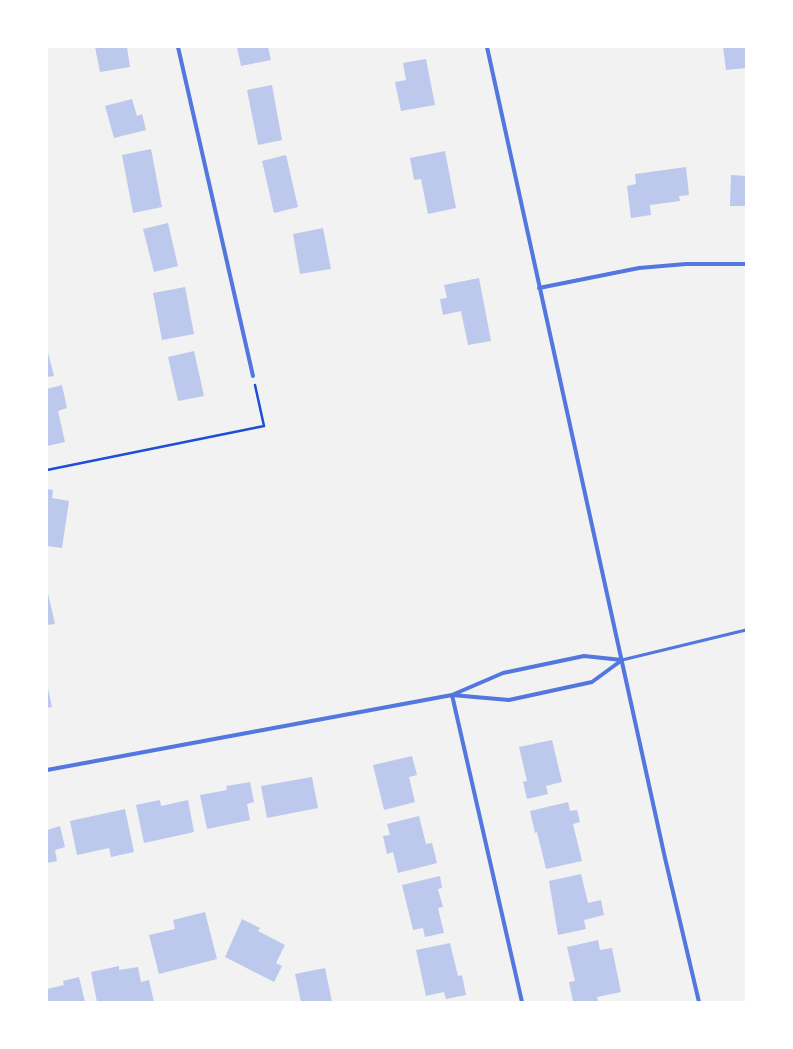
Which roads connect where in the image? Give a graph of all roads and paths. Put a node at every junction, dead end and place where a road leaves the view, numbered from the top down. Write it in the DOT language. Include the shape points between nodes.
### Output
graph roads {
  1 [pos="178,47"];
  2 [pos="487,47"];
  3 [pos="746,264"];
  4 [pos="539,288"];
  5 [pos="253,376"];
  6 [pos="47,470"];
  7 [pos="746,630"];
  8 [pos="622,660"];
  9 [pos="452,695"];
  10 [pos="47,770"];
  11 [pos="522,1002"];
  12 [pos="699,1002"];
  1 -- 5 [label="street"];
  2 -- 4 [label="street"];
  3 -- 4 [label="street" via="686,264 639,268"];
  4 -- 8 [label="street"];
  5 -- 6 [label="path" via="264,426"];
  7 -- 8 [label="lane"];
  8 -- 9 [label="street" via="584,656 525,668 503,673"];
  8 -- 9 [label="street" via="592,682 509,700"];
  8 -- 12 [label="street"];
  9 -- 10 [label="street"];
  9 -- 11 [label="street"];
}
